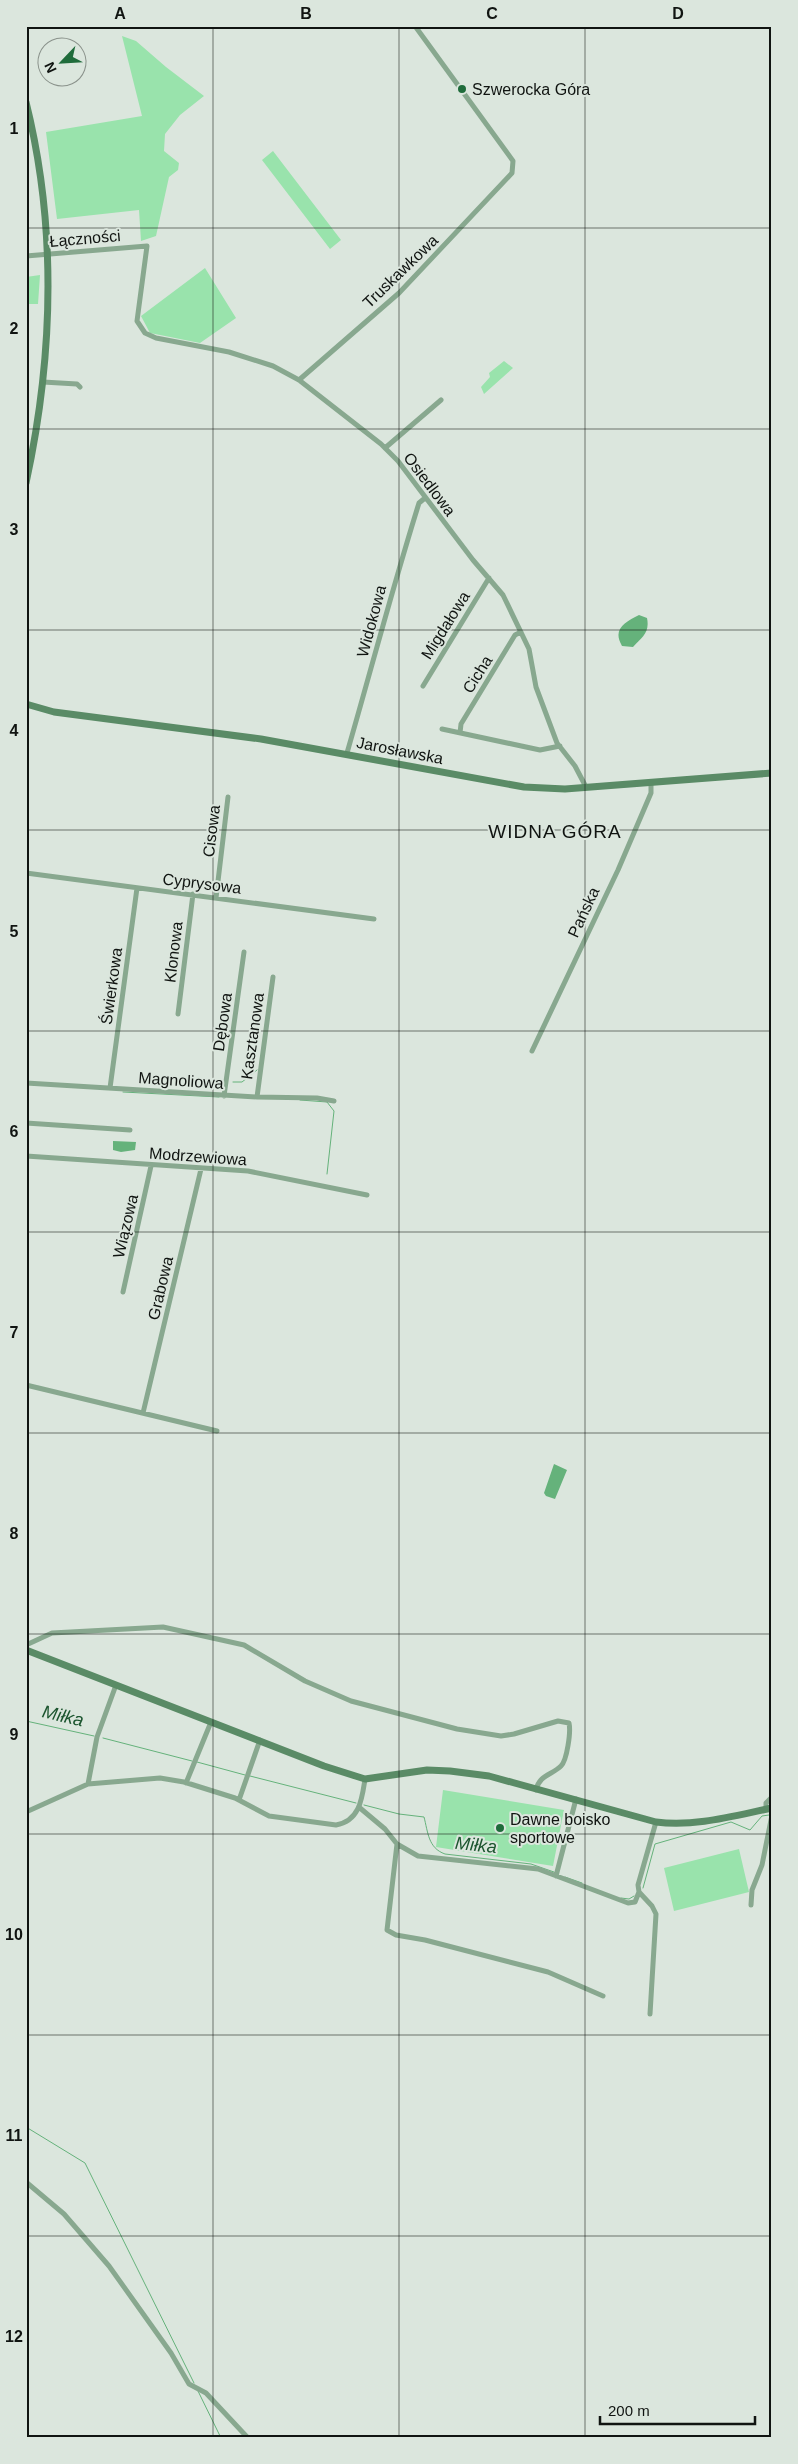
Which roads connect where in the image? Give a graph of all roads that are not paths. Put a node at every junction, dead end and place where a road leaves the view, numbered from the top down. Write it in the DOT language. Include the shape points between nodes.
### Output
graph roads {
  1 [pos="415,26"];
  2 [pos="26,102"];
  3 [pos="47,254"];
  4 [pos="26,256"];
  5 [pos="137,320"];
  6 [pos="299,380"];
  7 [pos="43,382"];
  8 [pos="80,387"];
  9 [pos="441,400"];
  10 [pos="385,448"];
  11 [pos="26,483"];
  12 [pos="425,498"];
  13 [pos="489,578"];
  14 [pos="521,632"];
  15 [pos="423,686"];
  16 [pos="26,704"];
  17 [pos="442,729"];
  18 [pos="460,733"];
  19 [pos="560,746"];
  20 [pos="346,754"];
  21 [pos="772,773"];
  22 [pos="651,783"];
  23 [pos="586,787"];
  24 [pos="228,797"];
  25 [pos="26,873"];
  26 [pos="137,888"];
  27 [pos="193,894"];
  28 [pos="216,898"];
  29 [pos="374,918"];
  30 [pos="244,952"];
  31 [pos="273,977"];
  32 [pos="178,1014"];
  33 [pos="532,1051"];
  34 [pos="26,1083"];
  35 [pos="110,1088"];
  36 [pos="224,1096"];
  37 [pos="257,1097"];
  38 [pos="334,1101"];
  39 [pos="26,1123"];
  40 [pos="130,1130"];
  41 [pos="26,1156"];
  42 [pos="151,1166"];
  43 [pos="201,1169"];
  44 [pos="367,1195"];
  45 [pos="123,1292"];
  46 [pos="26,1384"];
  47 [pos="143,1413"];
  48 [pos="216,1432"];
  49 [pos="26,1645"];
  50 [pos="26,1650"];
  51 [pos="116,1685"];
  52 [pos="211,1722"];
  53 [pos="260,1740"];
  54 [pos="365,1778"];
  55 [pos="186,1783"];
  56 [pos="88,1784"];
  57 [pos="536,1790"];
  58 [pos="772,1797"];
  59 [pos="239,1800"];
  60 [pos="576,1800"];
  61 [pos="360,1808"];
  62 [pos="769,1809"];
  63 [pos="26,1812"];
  64 [pos="772,1816"];
  65 [pos="656,1822"];
  66 [pos="397,1844"];
  67 [pos="556,1874"];
  68 [pos="639,1892"];
  69 [pos="751,1905"];
  70 [pos="603,1996"];
  71 [pos="650,2014"];
  72 [pos="26,2182"];
  73 [pos="248,2438"];
  1 -- 6 [label="street, Truskawkowa" via="513,161 512,173 398,293"];
  2 -- 3 [label="main road" via="37,156"];
  3 -- 4 [label="street, Łączności"];
  3 -- 5 [label="street, Łączności" via="147,246"];
  3 -- 7 [label="main road"];
  5 -- 6 [label="street, Osiedlowa" via="145,333 156,338 254,359"];
  6 -- 10 [label="street, Osiedlowa"];
  7 -- 8 [label="street"];
  7 -- 11 [label="main road"];
  9 -- 10 [label="street"];
  10 -- 12 [label="street, Osiedlowa"];
  12 -- 13 [label="street, Osiedlowa"];
  12 -- 20 [label="street, Widokowa" via="419,503 399,567"];
  13 -- 14 [label="street, Osiedlowa" via="503,595"];
  13 -- 15 [label="street, Migdałowa"];
  14 -- 18 [label="street, Cicha" via="516,635 461,724"];
  14 -- 19 [label="street, Osiedlowa" via="529,649 536,687 547,720"];
  16 -- 20 [label="main road, Jarosławska" via="54,712 249,737"];
  17 -- 18 [label="street"];
  18 -- 19 [label="street" via="540,750"];
  19 -- 23 [label="street, Osiedlowa" via="576,766"];
  20 -- 23 [label="main road, Jarosławska" via="524,787"];
  21 -- 22 [label="main road, Jarosławska"];
  22 -- 23 [label="main road, Jarosławska"];
  22 -- 33 [label="street, Pańska" via="651,793 618,870"];
  24 -- 28 [label="street, Cisowa"];
  25 -- 26 [label="street, Cyprysowa"];
  26 -- 27 [label="street, Cyprysowa"];
  26 -- 35 [label="street, Świerkowa"];
  27 -- 28 [label="street, Cyprysowa"];
  27 -- 32 [label="street, Klonowa"];
  28 -- 29 [label="street, Cyprysowa"];
  30 -- 36 [label="street, Dębowa"];
  31 -- 37 [label="street, Kasztanowa"];
  34 -- 35 [label="street, Magnoliowa"];
  35 -- 36 [label="street, Magnoliowa"];
  36 -- 37 [label="street, Magnoliowa"];
  37 -- 38 [label="street, Magnoliowa"];
  39 -- 40 [label="street"];
  41 -- 42 [label="street, Modrzewiowa"];
  42 -- 43 [label="street, Modrzewiowa"];
  42 -- 45 [label="street, Wiązowa"];
  43 -- 44 [label="street, Modrzewiowa" via="248,1171"];
  43 -- 47 [label="street, Grabowa"];
  46 -- 47 [label="street"];
  47 -- 48 [label="street"];
  49 -- 57 [label="street" via="52,1633 163,1627 244,1645 305,1681 351,1701 457,1730 501,1736 558,1720 566,1721 570,1730 562,1766 543,1777"];
  50 -- 51 [label="main road"];
  51 -- 52 [label="main road"];
  51 -- 56 [label="street" via="97,1737"];
  52 -- 53 [label="main road"];
  52 -- 55 [label="street"];
  53 -- 54 [label="main road" via="324,1766"];
  53 -- 59 [label="street"];
  54 -- 57 [label="main road" via="427,1770 450,1771 488,1776"];
  54 -- 61 [label="street"];
  55 -- 56 [label="street" via="160,1778"];
  55 -- 59 [label="street"];
  56 -- 63 [label="street"];
  57 -- 60 [label="main road"];
  58 -- 62 [label="street" via="766,1803"];
  59 -- 61 [label="street" via="269,1816 336,1825 344,1824"];
  60 -- 65 [label="main road"];
  60 -- 67 [label="street"];
  61 -- 66 [label="street"];
  62 -- 65 [label="main road" via="711,1820 676,1824"];
  64 -- 69 [label="street"];
  65 -- 68 [label="street" via="638,1885"];
  66 -- 67 [label="street" via="418,1856 538,1869"];
  66 -- 70 [label="street" via="387,1930 548,1972"];
  67 -- 68 [label="street" via="628,1903 635,1902"];
  68 -- 71 [label="street" via="656,1914"];
  72 -- 73 [label="street" via="64,2214 100,2254 193,2386 220,2406"];
}
